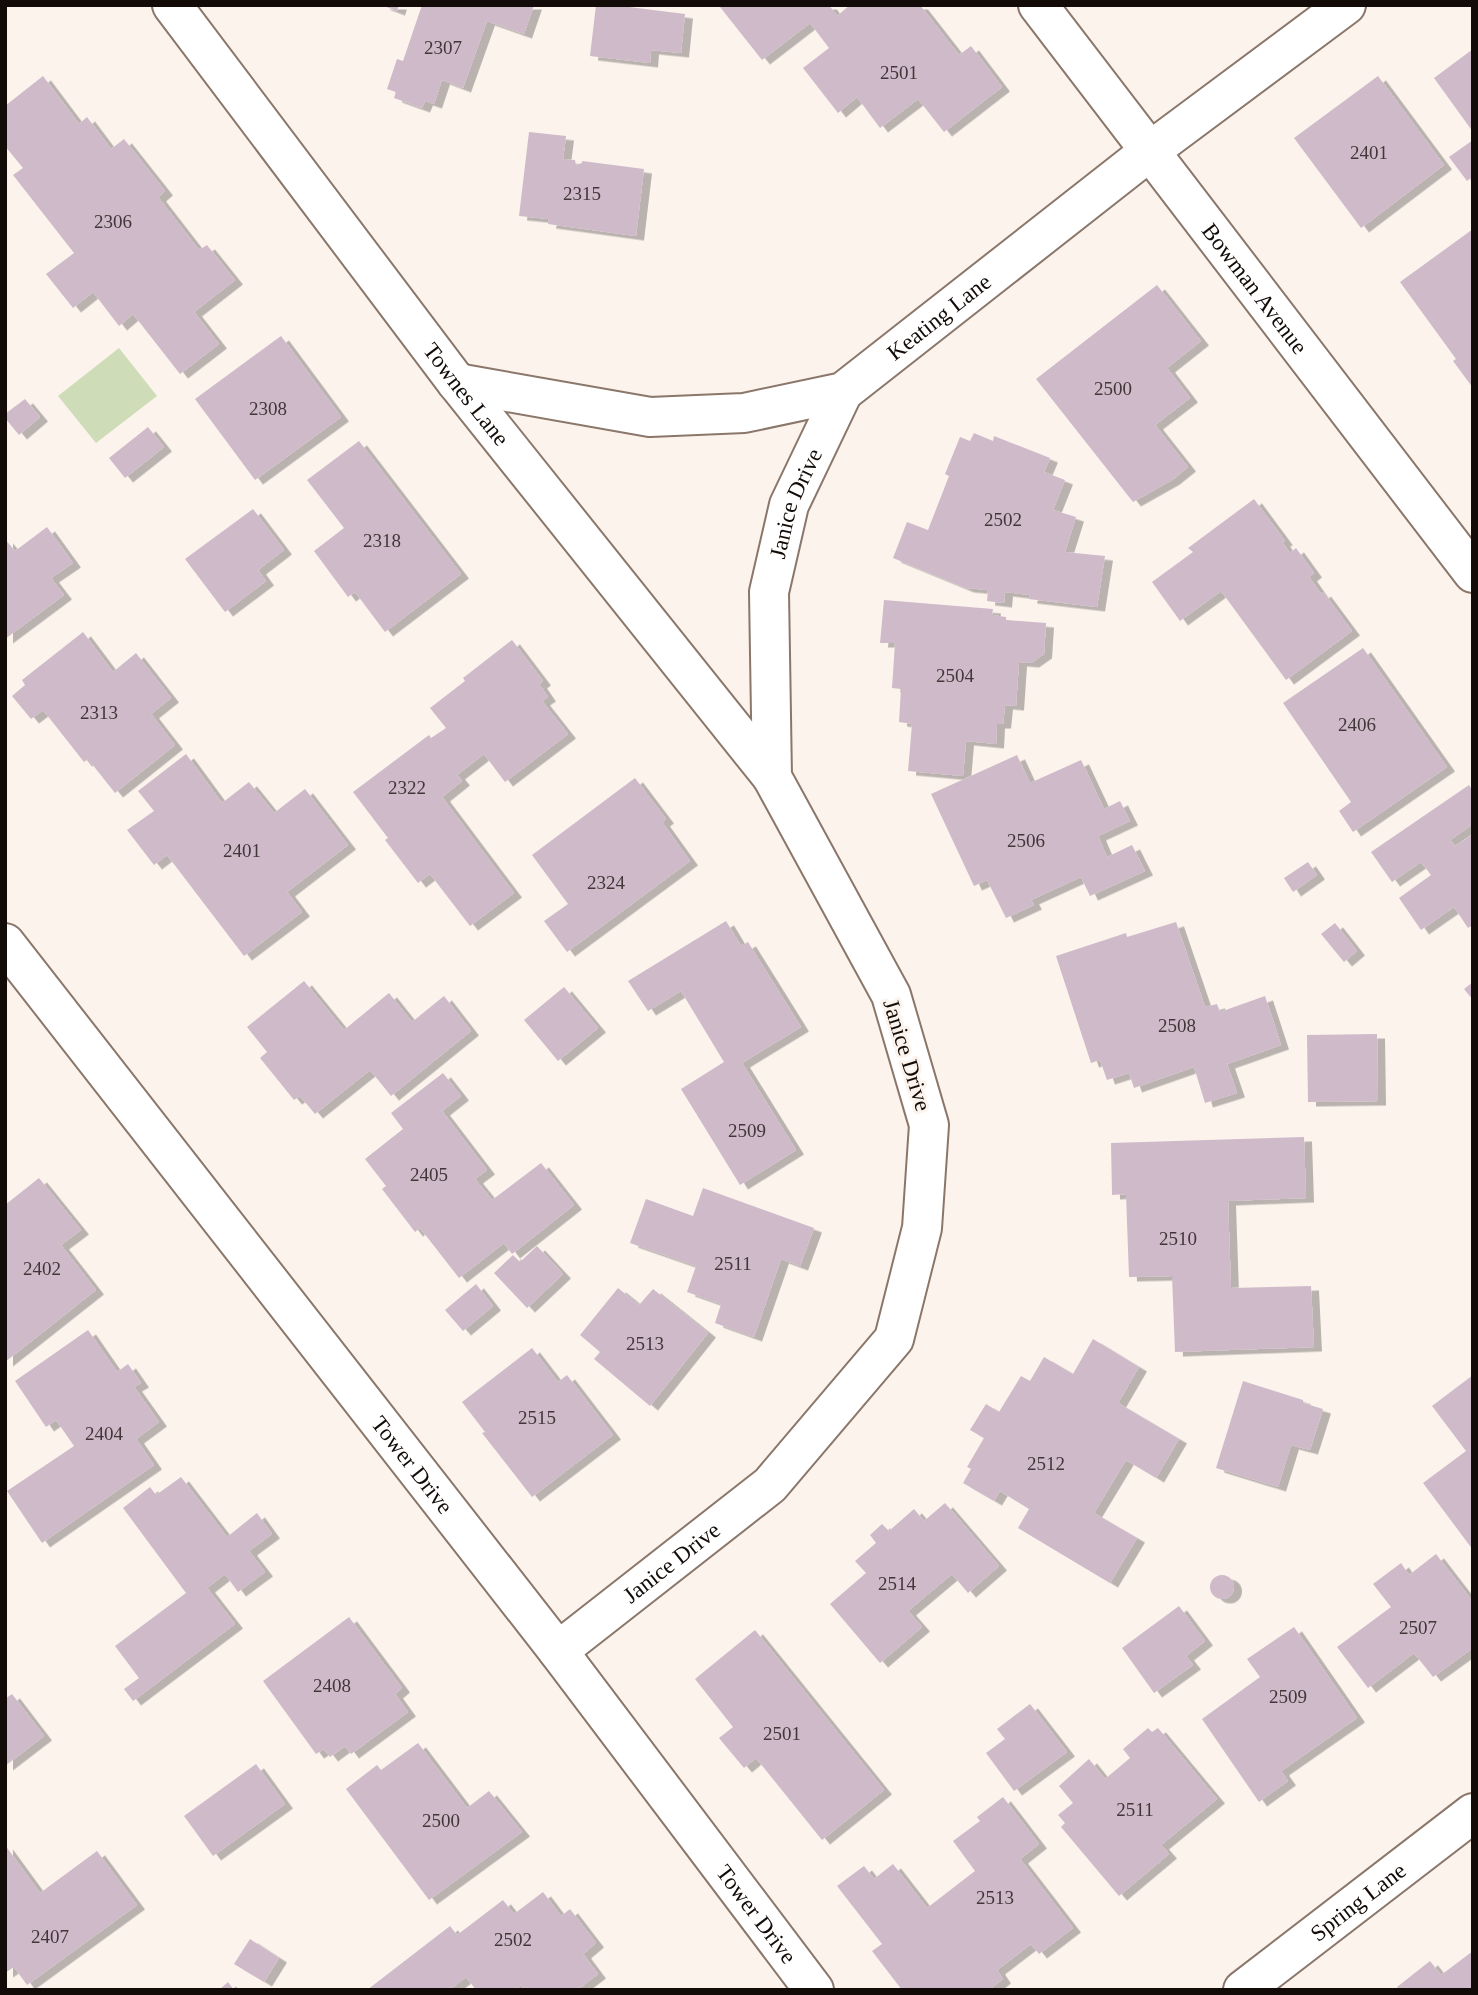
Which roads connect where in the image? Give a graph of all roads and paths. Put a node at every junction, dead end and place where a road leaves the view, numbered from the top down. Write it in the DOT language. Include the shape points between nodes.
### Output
graph roads {
  1 [pos="172,5"];
  2 [pos="1038,5"];
  3 [pos="1346,5"];
  4 [pos="1150,151"];
  5 [pos="457,383"];
  6 [pos="843,392"];
  7 [pos="1473,573"];
  8 [pos="772,777"];
  9 [pos="5,943"];
  10 [pos="558,1651"];
  11 [pos="1473,1813"];
  12 [pos="814,1990"];
  13 [pos="1243,1990"];
  1 -- 5 [label="street, Townes Lane"];
  2 -- 4 [label="street, Bowman Avenue"];
  3 -- 4 [label="street, Keating Lane"];
  4 -- 6 [label="street, Keating Lane"];
  4 -- 7 [label="street, Bowman Avenue"];
  5 -- 6 [label="street, Keating Lane" via="650,417 744,413"];
  5 -- 8 [label="street, Townes Lane"];
  6 -- 8 [label="street, Janice Drive" via="789,505 769,592"];
  8 -- 10 [label="street, Janice Drive" via="891,995 929,1125 922,1228 894,1339 779,1474"];
  9 -- 10 [label="street, Tower Drive"];
  10 -- 12 [label="street, Tower Drive"];
  11 -- 13 [label="street, Spring Lane"];
}
